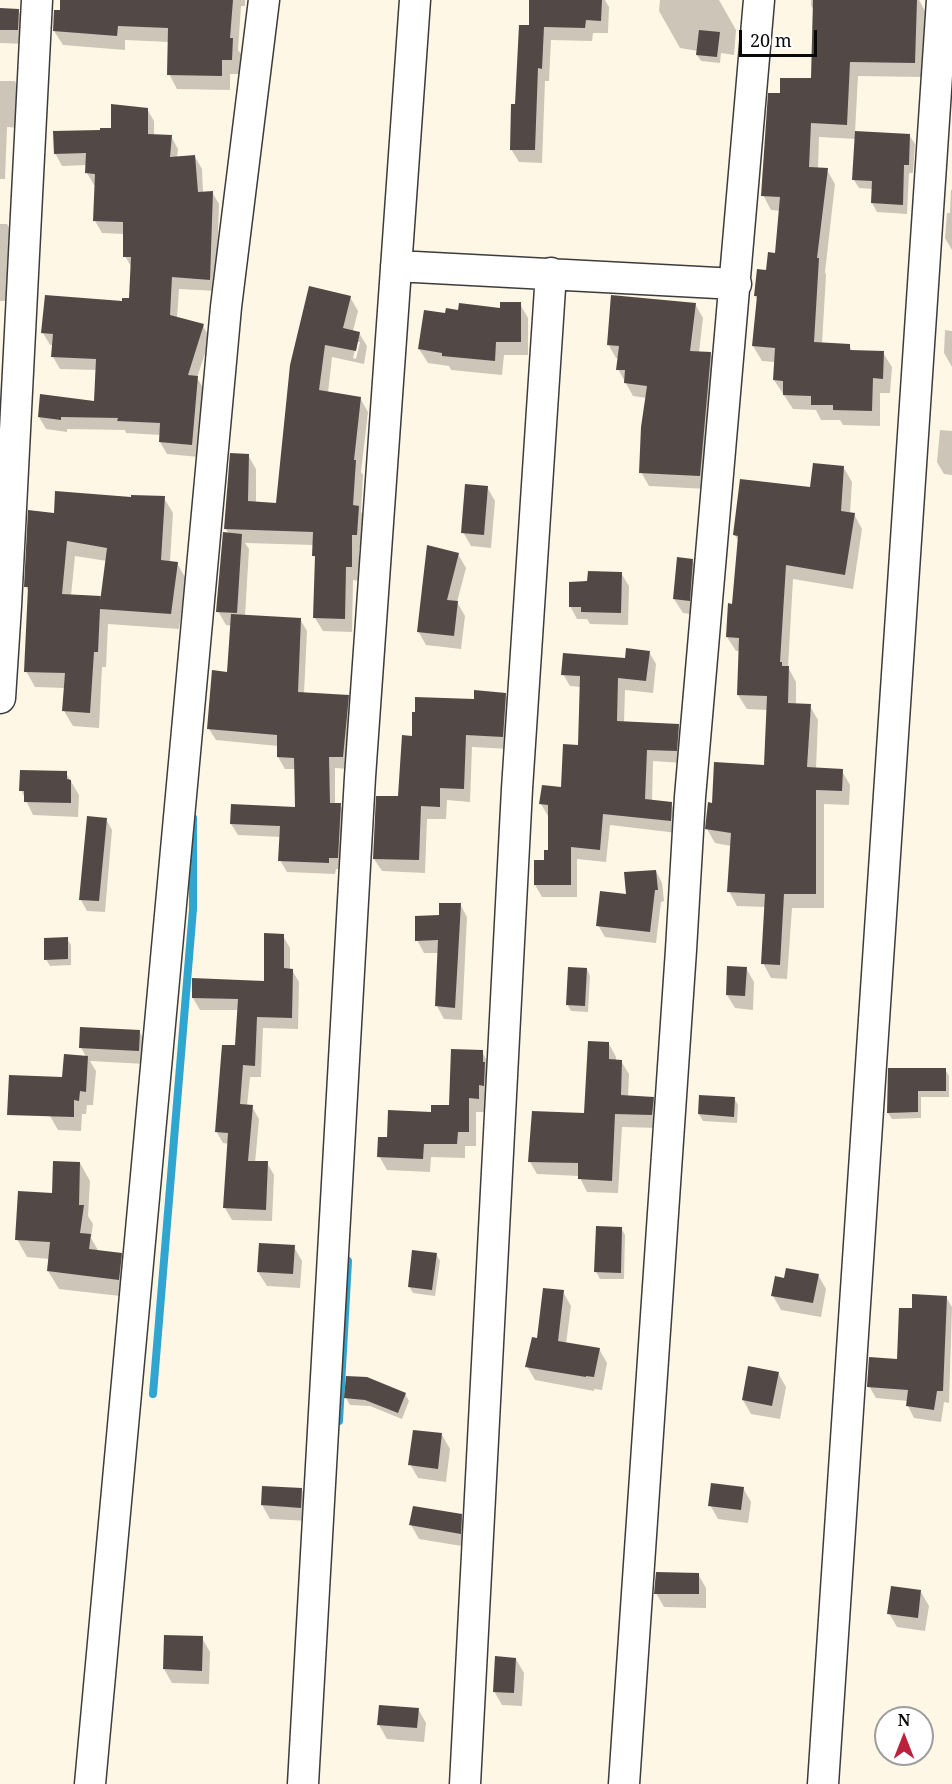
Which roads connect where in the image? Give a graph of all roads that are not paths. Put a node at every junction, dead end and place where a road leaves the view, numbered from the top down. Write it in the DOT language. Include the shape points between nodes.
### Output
graph roads {
  1 [pos="37,0"];
  2 [pos="264,0"];
  3 [pos="415,0"];
  4 [pos="759,0"];
  5 [pos="942,0"];
  6 [pos="396,266"];
  7 [pos="551,273"];
  8 [pos="736,284"];
  9 [pos="0,698"];
  10 [pos="90,1784"];
  11 [pos="303,1784"];
  12 [pos="465,1784"];
  13 [pos="624,1784"];
  14 [pos="823,1784"];
  1 -- 9 [label="street"];
  2 -- 10 [label="street" via="226,307"];
  3 -- 6 [label="street"];
  4 -- 8 [label="street"];
  5 -- 14 [label="street"];
  6 -- 7 [label="street"];
  6 -- 11 [label="street" via="360,777"];
  7 -- 8 [label="street"];
  7 -- 12 [label="street" via="517,789"];
  8 -- 13 [label="street" via="690,797"];
}
